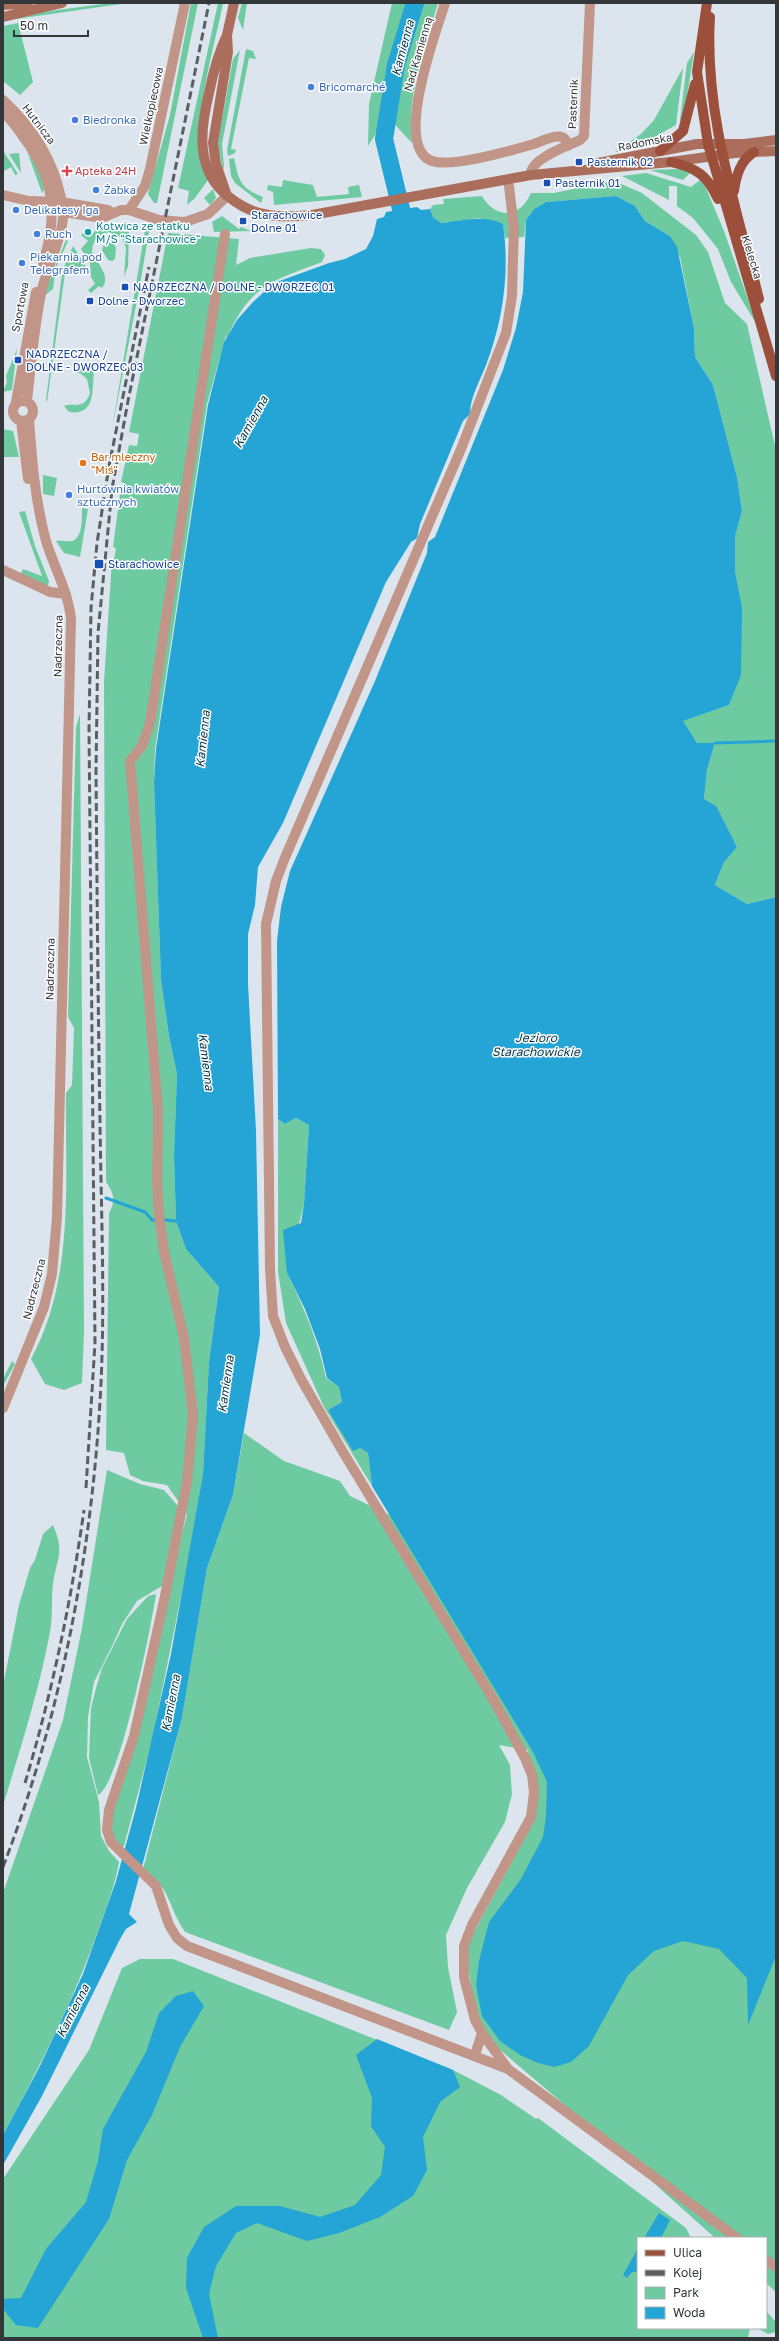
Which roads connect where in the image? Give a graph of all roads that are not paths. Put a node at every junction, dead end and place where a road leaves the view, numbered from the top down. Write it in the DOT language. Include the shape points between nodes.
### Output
graph roads {
  1 [pos="28,3"];
  2 [pos="38,3"];
  3 [pos="60,3"];
  4 [pos="186,3"];
  5 [pos="234,3"];
  6 [pos="445,3"];
  7 [pos="590,3"];
  8 [pos="707,3"];
  9 [pos="711,3"];
  10 [pos="3,5"];
  11 [pos="3,17"];
  12 [pos="697,72"];
  13 [pos="3,100"];
  14 [pos="9,114"];
  15 [pos="776,140"];
  16 [pos="708,144"];
  17 [pos="719,144"];
  18 [pos="568,146"];
  19 [pos="660,151"];
  20 [pos="776,151"];
  21 [pos="754,152"];
  22 [pos="722,154"];
  23 [pos="710,156"];
  24 [pos="671,162"];
  25 [pos="553,172"];
  26 [pos="531,175"];
  27 [pos="509,186"];
  28 [pos="3,195"];
  29 [pos="227,196"];
  30 [pos="734,199"];
  31 [pos="59,206"];
  32 [pos="129,210"];
  33 [pos="730,226"];
  34 [pos="226,234"];
  35 [pos="776,366"];
  36 [pos="776,376"];
  37 [pos="27,401"];
  38 [pos="11,408"];
  39 [pos="25,420"];
  40 [pos="3,570"];
  41 [pos="66,594"];
  42 [pos="5,1394"];
  43 [pos="3,1408"];
  44 [pos="482,2033"];
  45 [pos="475,2055"];
  46 [pos="508,2068"];
  47 [pos="736,2237"];
  48 [pos="767,2261"];
  49 [pos="776,2267"];
  1 -- 10 [label="street"];
  2 -- 3 [label="street"];
  3 -- 11 [label="street"];
  4 -- 32 [label="street, Wielkopiecowa" via="150,169 145,186"];
  5 -- 29 [label="street" via="227,35 228,52 213,143 216,164"];
  6 -- 18 [label="street, Nad Kamienną" via="417,97 419,146 428,158 438,162 457,161 521,148 558,136 565,139"];
  7 -- 18 [label="street, Pasternik" via="584,136"];
  8 -- 12 [label="main road"];
  9 -- 17 [label="main road, Kielecka" via="709,72"];
  12 -- 16 [label="main road, Kielecka"];
  12 -- 19 [label="main road" via="685,126 676,139"];
  13 -- 14 [label="street, Hutnicza"];
  14 -- 31 [label="street, Hutnicza" via="45,150 59,186"];
  15 -- 17 [label="street, Radomska"];
  16 -- 17 [label="street, Radomska"];
  16 -- 19 [label="street, Radomska"];
  16 -- 23 [label="main road, Kielecka"];
  17 -- 22 [label="main road, Kielecka"];
  18 -- 26 [label="street, Pasternik" via="538,161 532,168"];
  19 -- 25 [label="street, Radomska"];
  20 -- 21 [label="street, Radomska"];
  21 -- 22 [label="street, Radomska"];
  21 -- 30 [label="main road" via="746,158 739,170"];
  22 -- 23 [label="street, Radomska"];
  22 -- 30 [label="main road, Kielecka"];
  23 -- 24 [label="street, Radomska"];
  23 -- 33 [label="main road, Kielecka"];
  24 -- 25 [label="street, Radomska"];
  24 -- 33 [label="main road" via="689,166 705,177"];
  25 -- 26 [label="street, Radomska"];
  26 -- 29 [label="street, Radomska" via="312,215 261,215 249,211"];
  27 -- 44 [label="street" via="514,244 512,296 506,333 464,442 284,860 276,881 266,924 270,1261 273,1316 285,1347 320,1414 493,1699 532,1775 534,1792 531,1817 472,1925 464,1946 464,1977 469,2001"];
  28 -- 31 [label="street"];
  29 -- 32 [label="street" via="208,214 191,221 159,220"];
  30 -- 35 [label="main road, Kielecka"];
  31 -- 32 [label="street" via="102,218"];
  31 -- 37 [label="street" via="61,234 47,269 42,292"];
  31 -- 38 [label="street, Sportowa" via="38,280"];
  33 -- 36 [label="main road, Kielecka"];
  34 -- 45 [label="street" via="150,723 142,746 130,761 158,1111 159,1215 164,1252 184,1338 193,1415 187,1482 165,1596 134,1736 109,1810 107,1830 111,1842 156,1886 169,1925 177,1938 187,1946"];
  37 -- 38 [label="street"];
  37 -- 39 [label="street, Nadrzeczna" via="33,409"];
  38 -- 39 [label="street" via="15,418"];
  39 -- 41 [label="street, Nadrzeczna" via="33,508"];
  40 -- 41 [label="street" via="50,592"];
  41 -- 42 [label="street, Nadrzeczna" via="71,619 56,1245 44,1307"];
  42 -- 43 [label="street, Nadrzeczna"];
  44 -- 45 [label="street"];
  44 -- 46 [label="street"];
  45 -- 46 [label="street"];
  46 -- 47 [label="street"];
  48 -- 49 [label="street"];
}
